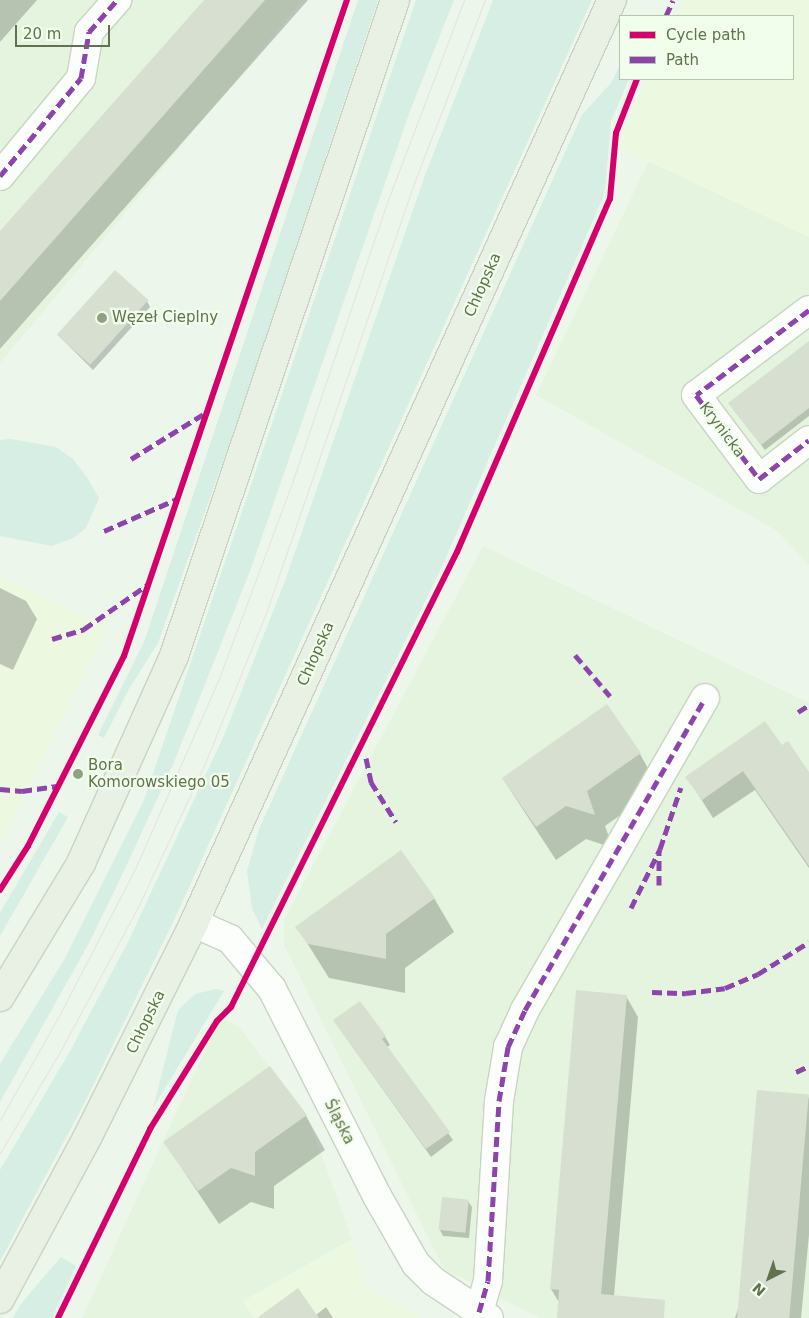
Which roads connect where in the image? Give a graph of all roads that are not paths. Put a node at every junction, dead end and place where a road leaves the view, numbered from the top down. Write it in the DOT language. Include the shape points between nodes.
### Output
graph roads {
  1 [pos="117,0"];
  2 [pos="395,0"];
  3 [pos="612,0"];
  4 [pos="0,176"];
  5 [pos="809,310"];
  6 [pos="809,440"];
  7 [pos="705,698"];
  8 [pos="194,923"];
  9 [pos="0,997"];
  10 [pos="0,1299"];
  11 [pos="484,1315"];
  1 -- 4 [label="street" via="88,32 81,78"];
  2 -- 9 [label="main road" via="167,673 81,863"];
  3 -- 8 [label="main road, Chłopska"];
  5 -- 6 [label="street, Krynicka" via="696,395 758,479"];
  7 -- 11 [label="street" via="530,1002 508,1048 499,1101"];
  8 -- 10 [label="main road, Chłopska" via="88,1138"];
  8 -- 11 [label="street, Śląska" via="230,939 272,989 377,1196 412,1257 433,1281"];
}
